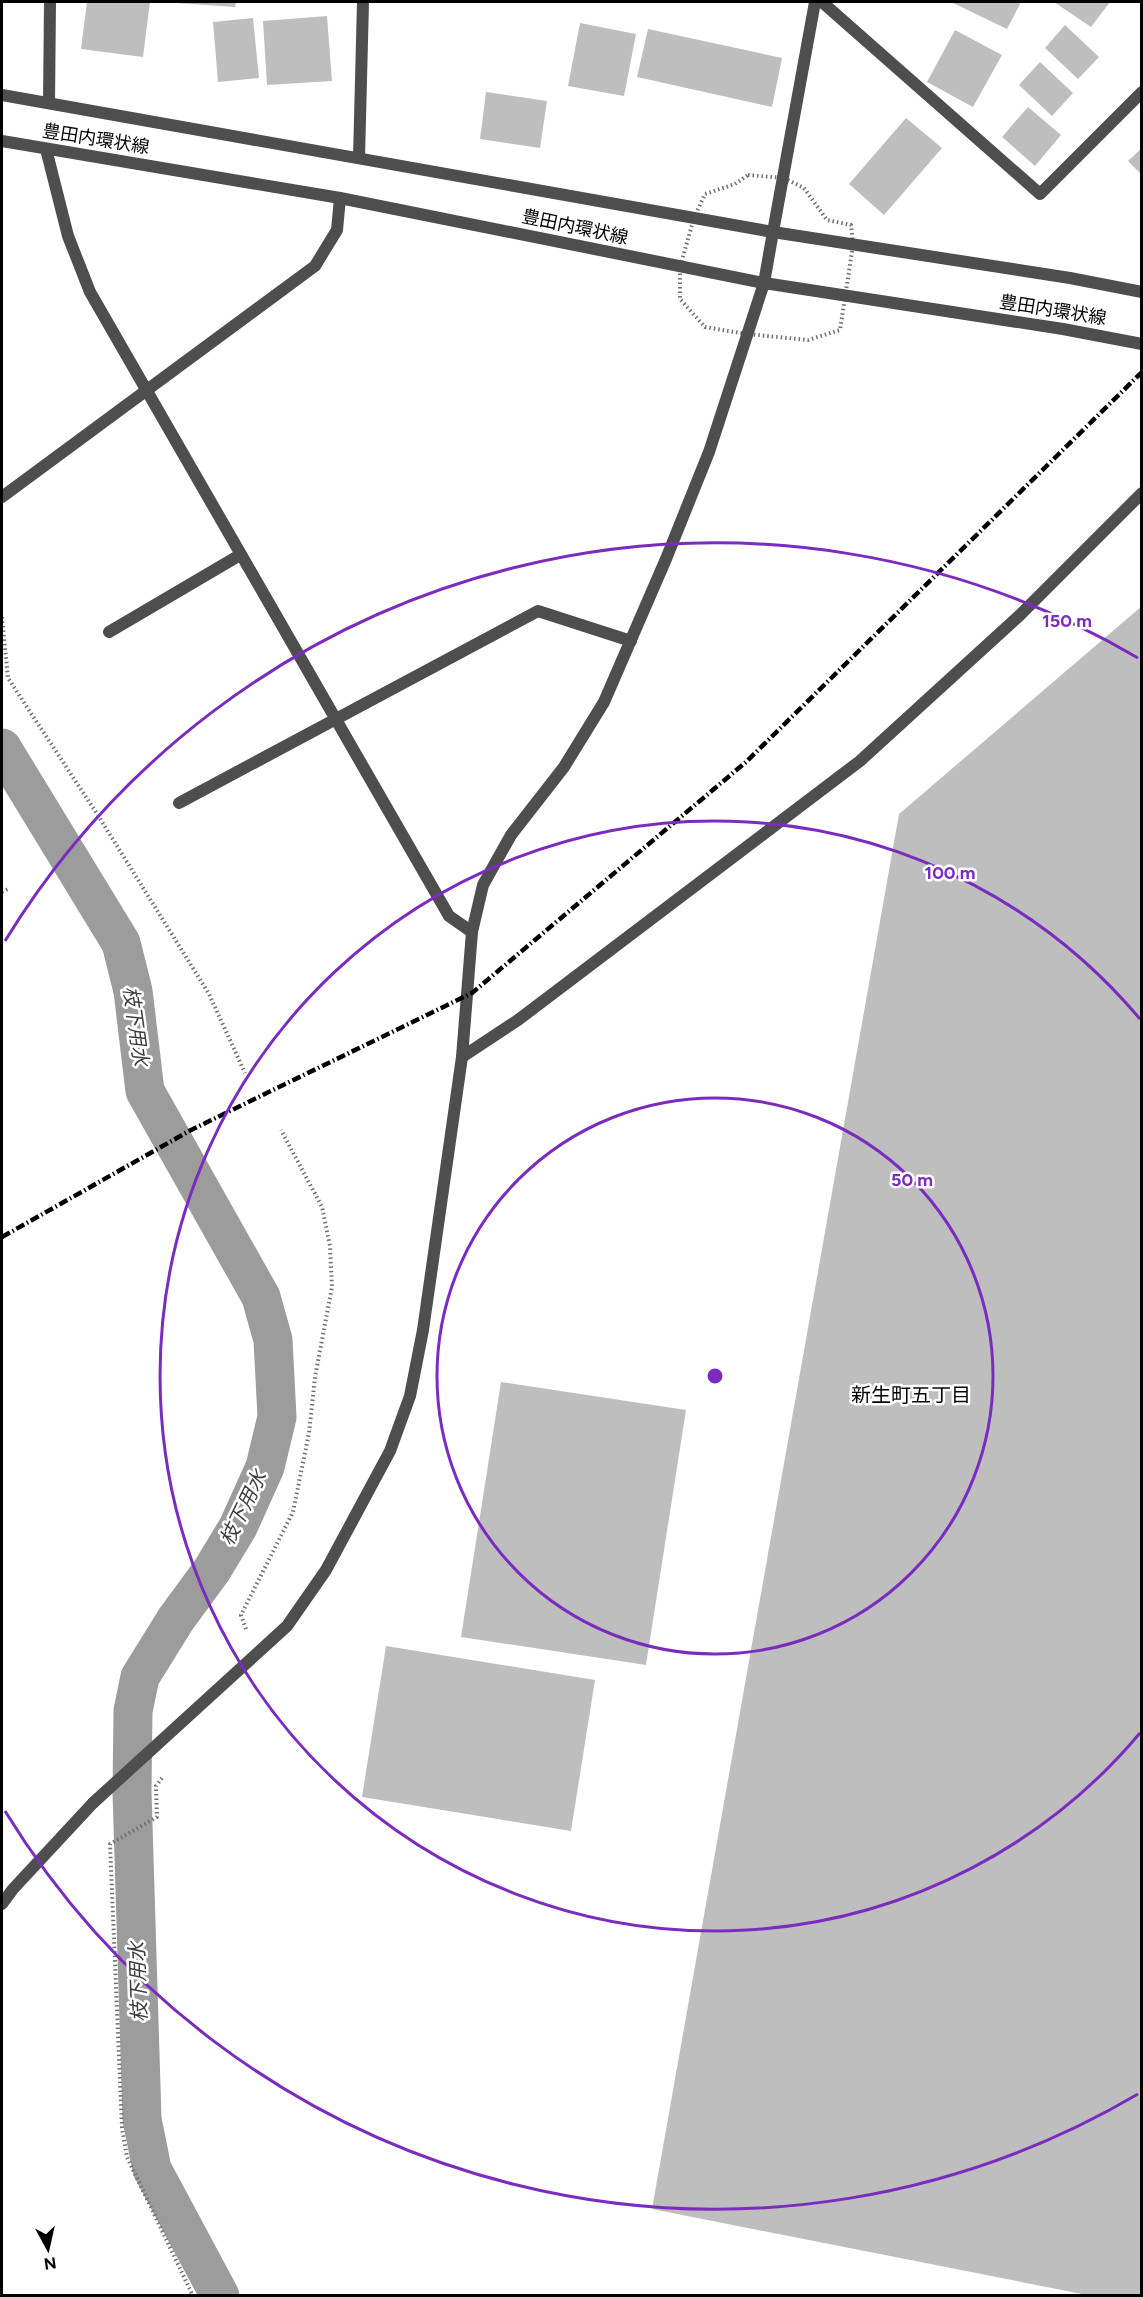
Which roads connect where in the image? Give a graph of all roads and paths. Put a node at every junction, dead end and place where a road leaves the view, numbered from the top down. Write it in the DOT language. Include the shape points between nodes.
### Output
graph roads {
  1 [pos="50,2"];
  2 [pos="363,2"];
  3 [pos="815,2"];
  4 [pos="822,2"];
  5 [pos="1142,92"];
  6 [pos="2,95"];
  7 [pos="49,103"];
  8 [pos="2,141"];
  9 [pos="46,149"];
  10 [pos="359,158"];
  11 [pos="340,198"];
  12 [pos="773,232"];
  13 [pos="764,284"];
  14 [pos="1142,292"];
  15 [pos="1142,344"];
  16 [pos="146,392"];
  17 [pos="1142,493"];
  18 [pos="2,497"];
  19 [pos="240,555"];
  20 [pos="2,617"];
  21 [pos="109,632"];
  22 [pos="631,640"];
  23 [pos="335,719"];
  24 [pos="179,803"];
  25 [pos="8,889"];
  26 [pos="2,892"];
  27 [pos="472,932"];
  28 [pos="462,1057"];
  29 [pos="245,1073"];
  30 [pos="281,1130"];
  31 [pos="246,1630"];
  32 [pos="162,1776"];
  33 [pos="2,1904"];
  34 [pos="193,2295"];
  1 -- 7 [label="street"];
  2 -- 10 [label="street"];
  3 -- 12 [label="street"];
  4 -- 5 [label="street" via="1041,194"];
  6 -- 7 [label="street, 豊田内環状線"];
  7 -- 10 [label="street, 豊田内環状線"];
  8 -- 9 [label="street, 豊田内環状線"];
  9 -- 11 [label="street, 豊田内環状線"];
  9 -- 16 [label="street" via="68,236 90,292"];
  10 -- 12 [label="street, 豊田内環状線"];
  11 -- 13 [label="street, 豊田内環状線"];
  11 -- 16 [label="street" via="337,230 315,266"];
  12 -- 13 [label="street"];
  12 -- 14 [label="street, 豊田内環状線"];
  13 -- 15 [label="street, 豊田内環状線"];
  13 -- 22 [label="street" via="709,452"];
  16 -- 18 [label="street"];
  16 -- 19 [label="street"];
  17 -- 28 [label="street" via="1020,615 860,761 518,1020"];
  19 -- 21 [label="street"];
  19 -- 23 [label="street"];
  20 -- 29 [label="path" via="8,678 209,994"];
  22 -- 23 [label="street" via="538,611"];
  22 -- 27 [label="street" via="604,702 564,767 511,835 483,885"];
  23 -- 24 [label="street"];
  23 -- 27 [label="street" via="449,916"];
  25 -- 26 [label="path"];
  27 -- 28 [label="street"];
  28 -- 33 [label="street" via="410,1396 390,1451 326,1570 287,1626 93,1803"];
  30 -- 31 [label="path" via="322,1207 330,1246 332,1287 293,1512 241,1615"];
  32 -- 34 [label="path" via="156,1786 157,1817 110,1844 122,2128 127,2157"];
}
